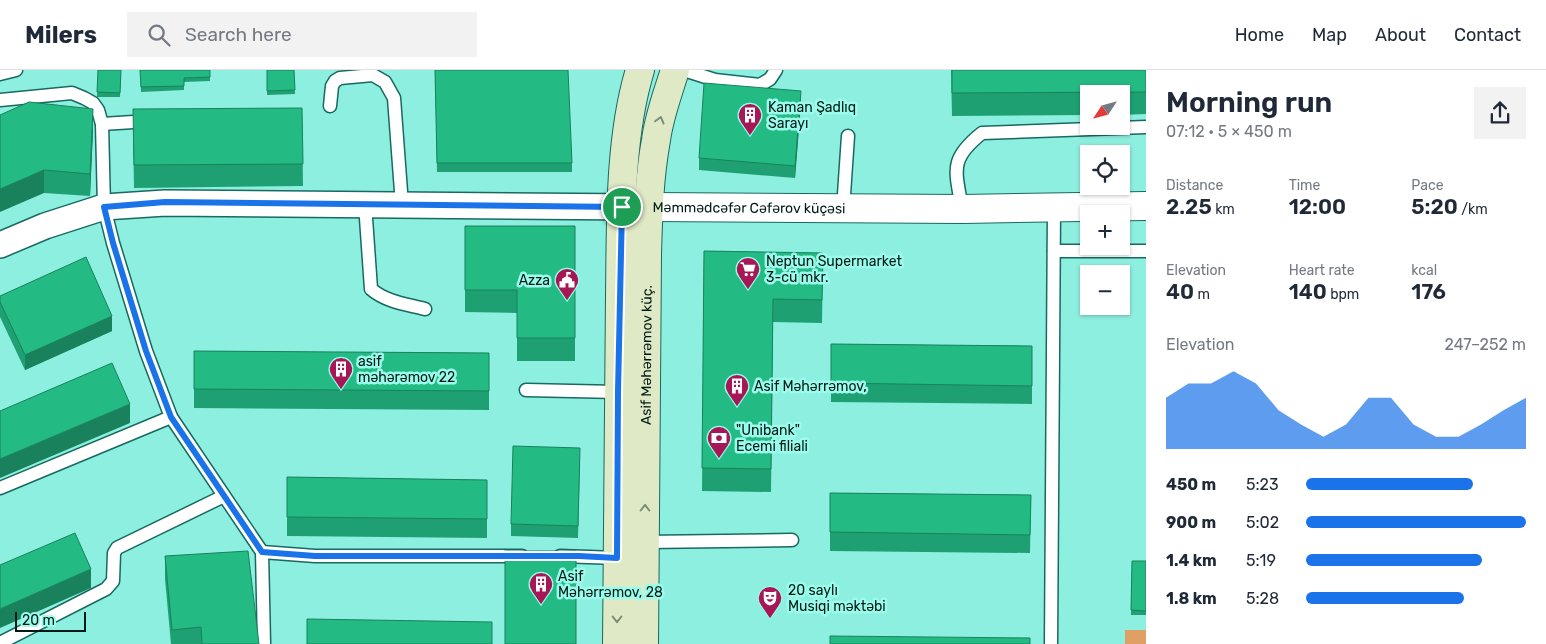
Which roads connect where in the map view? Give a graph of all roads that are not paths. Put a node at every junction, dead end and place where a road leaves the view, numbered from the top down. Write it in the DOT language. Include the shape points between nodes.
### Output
graph roads {
  1 [pos="16,70"];
  2 [pos="640,70"];
  3 [pos="675,70"];
  4 [pos="684,70"];
  5 [pos="776,70"];
  6 [pos="0,74"];
  7 [pos="727,76"];
  8 [pos="0,100"];
  9 [pos="330,106"];
  10 [pos="159,121"];
  11 [pos="102,124"];
  12 [pos="1146,126"];
  13 [pos="848,136"];
  14 [pos="365,204"];
  15 [pos="402,205"];
  16 [pos="1146,206"];
  17 [pos="104,207"];
  18 [pos="622,207"];
  19 [pos="649,207"];
  20 [pos="1054,208"];
  21 [pos="842,209"];
  22 [pos="962,210"];
  23 [pos="0,244"];
  24 [pos="1054,251"];
  25 [pos="1146,251"];
  26 [pos="425,309"];
  27 [pos="526,390"];
  28 [pos="618,392"];
  29 [pos="171,417"];
  30 [pos="0,488"];
  31 [pos="224,496"];
  32 [pos="792,540"];
  33 [pos="645,542"];
  34 [pos="262,552"];
  35 [pos="530,556"];
  36 [pos="550,556"];
  37 [pos="617,558"];
  38 [pos="0,643"];
  39 [pos="264,644"];
  40 [pos="617,644"];
  41 [pos="644,644"];
  42 [pos="1051,644"];
  1 -- 6 [label="lane"];
  2 -- 18 [label="main road, Asif Məhərrəmov küç." via="628,121"];
  19 -- 3 [label="main road, Asif Məhərrəmov küç., one-way" via="656,140"];
  4 -- 7 [label="lane"];
  5 -- 7 [label="lane" via="760,85"];
  8 -- 11 [label="lane" via="72,93 93,103"];
  9 -- 15 [label="lane" via="332,86 340,78 373,75 385,82 394,98"];
  10 -- 11 [label="lane"];
  11 -- 17 [label="lane"];
  12 -- 22 [label="lane" via="982,132 960,154 956,168"];
  13 -- 21 [label="lane"];
  14 -- 15 [label="street, Məmmədcəfər Cəfərov küçəsi"];
  14 -- 17 [label="street, Məmmədcəfər Cəfərov küçəsi" via="165,202"];
  14 -- 26 [label="lane" via="371,290 378,296"];
  15 -- 18 [label="street, Məmmədcəfər Cəfərov küçəsi"];
  16 -- 20 [label="street, Məmmədcəfər Cəfərov küçəsi"];
  17 -- 23 [label="street, Məmmədcəfər Cəfərov küçəsi"];
  17 -- 29 [label="lane" via="146,351"];
  18 -- 19 [label="street, Məmmədcəfər Cəfərov küçəsi"];
  18 -- 28 [label="main road, Asif Məhərrəmov küç."];
  19 -- 21 [label="street, Məmmədcəfər Cəfərov küçəsi"];
  33 -- 19 [label="main road, Asif Məhərrəmov küç., one-way"];
  20 -- 22 [label="street, Məmmədcəfər Cəfərov küçəsi"];
  20 -- 24 [label="lane"];
  21 -- 22 [label="street, Məmmədcəfər Cəfərov küçəsi"];
  24 -- 25 [label="lane"];
  24 -- 42 [label="lane"];
  27 -- 28 [label="lane"];
  28 -- 37 [label="main road, Asif Məhərrəmov küç."];
  29 -- 30 [label="lane"];
  29 -- 31 [label="lane"];
  31 -- 34 [label="lane"];
  31 -- 38 [label="lane" via="117,548 113,581 106,589"];
  32 -- 33 [label="lane"];
  33 -- 41 [label="main road, Asif Məhərrəmov küç."];
  34 -- 35 [label="lane" via="315,556"];
  34 -- 39 [label="lane"];
  36 -- 37 [label="lane"];
  37 -- 40 [label="main road, Asif Məhərrəmov küç., one-way"];
}
